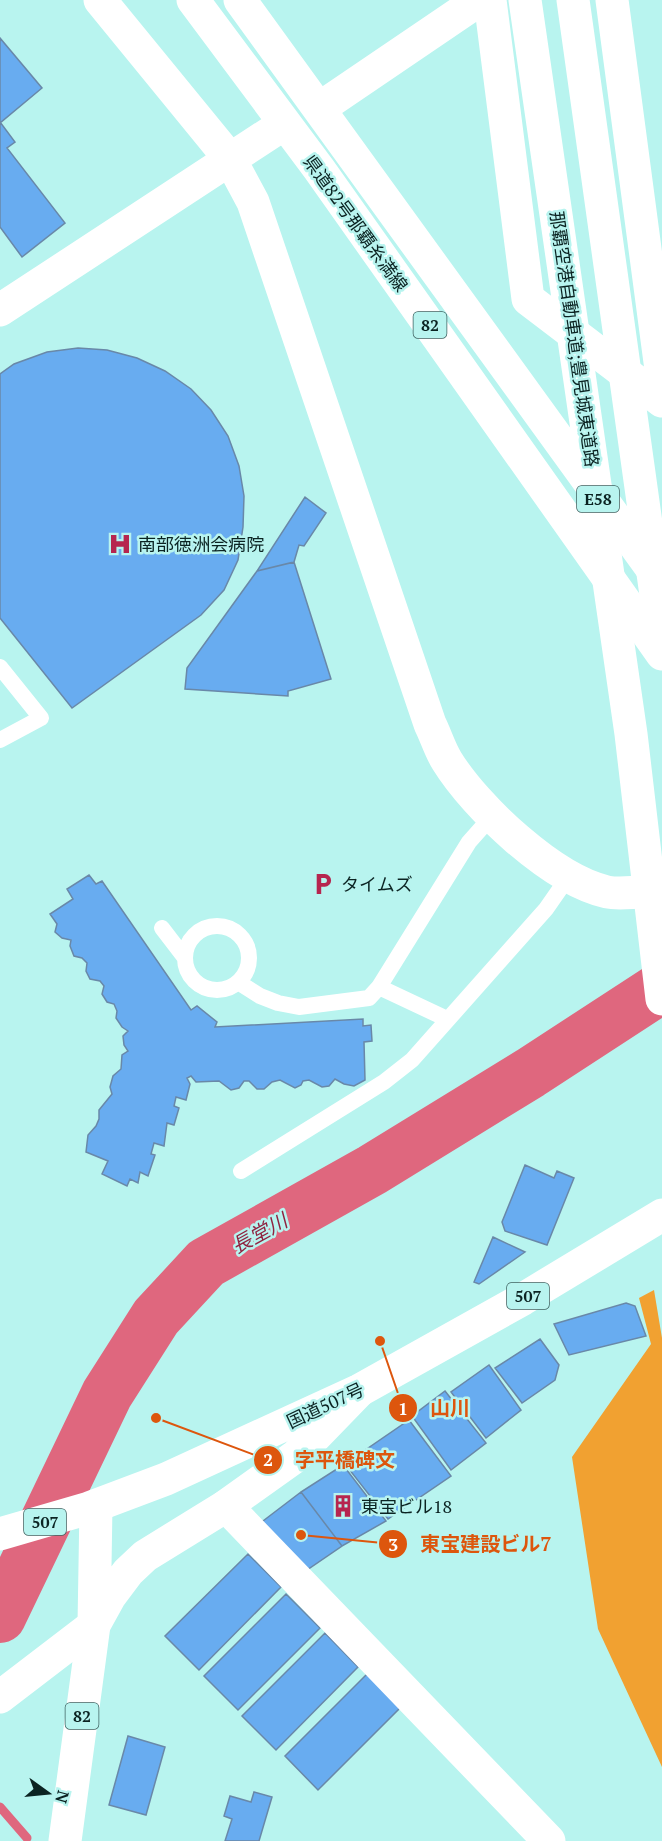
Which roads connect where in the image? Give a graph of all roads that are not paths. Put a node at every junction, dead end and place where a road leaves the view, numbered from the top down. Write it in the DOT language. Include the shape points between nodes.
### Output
graph roads {
  1 [pos="100,0"];
  2 [pos="193,0"];
  3 [pos="240,0"];
  4 [pos="479,0"];
  5 [pos="490,0"];
  6 [pos="525,0"];
  7 [pos="573,0"];
  8 [pos="612,0"];
  9 [pos="320,108"];
  10 [pos="284,124"];
  11 [pos="230,159"];
  12 [pos="0,310"];
  13 [pos="662,377"];
  14 [pos="662,401"];
  15 [pos="662,583"];
  16 [pos="662,638"];
  17 [pos="662,654"];
  18 [pos="0,668"];
  19 [pos="0,740"];
  20 [pos="493,814"];
  21 [pos="569,876"];
  22 [pos="662,890"];
  23 [pos="162,928"];
  24 [pos="184,958"];
  25 [pos="238,982"];
  26 [pos="379,987"];
  27 [pos="662,999"];
  28 [pos="447,1019"];
  29 [pos="241,1171"];
  30 [pos="662,1215"];
  31 [pos="360,1390"];
  32 [pos="226,1506"];
  33 [pos="92,1507"];
  34 [pos="0,1534"];
  35 [pos="94,1625"];
  36 [pos="0,1698"];
  37 [pos="65,1841"];
  38 [pos="549,1841"];
  1 -- 11 [label="main road"];
  2 -- 10 [label="main road, 県道82号那覇糸満線 / 82"];
  3 -- 9 [label="main road, 県道82号那覇糸満線 / 82"];
  4 -- 9 [label="main road"];
  5 -- 14 [label="main road" via="528,299"];
  6 -- 27 [label="main road, 那覇空港自動車道;豊見城東道路 / E58" via="631,734"];
  7 -- 16 [label="main road, E58"];
  8 -- 13 [label="main road"];
  9 -- 15 [label="main road, 県道82号那覇糸満線 / 82"];
  10 -- 11 [label="main road"];
  10 -- 17 [label="main road, 県道82号那覇糸満線 / 82"];
  11 -- 12 [label="main road"];
  11 -- 20 [label="main road" via="253,202 430,724 446,761"];
  18 -- 19 [label="lane" via="40,717"];
  20 -- 21 [label="main road" via="526,847"];
  20 -- 26 [label="lane" via="469,842"];
  21 -- 22 [label="main road" via="609,892"];
  21 -- 28 [label="lane" via="546,909"];
  23 -- 24 [label="lane"];
  24 -- 25 [label="lane" via="199,985 219,990"];
  24 -- 25 [label="lane" via="191,938 199,931 208,926 230,927 246,942 249,952 246,974"];
  25 -- 26 [label="lane" via="260,996 299,1007 369,998"];
  26 -- 28 [label="lane"];
  28 -- 29 [label="lane" via="412,1060 384,1082"];
  30 -- 31 [label="main road, 国道507号 / 507"];
  31 -- 32 [label="main road" via="296,1456"];
  31 -- 33 [label="main road, 国道507号 / 507" via="166,1479"];
  32 -- 35 [label="main road" via="146,1556 128,1572"];
  32 -- 38 [label="main road"];
  33 -- 34 [label="main road, 国道507号 / 507"];
  33 -- 35 [label="main road, 82"];
  35 -- 36 [label="main road"];
  35 -- 37 [label="main road, 82"];
}
